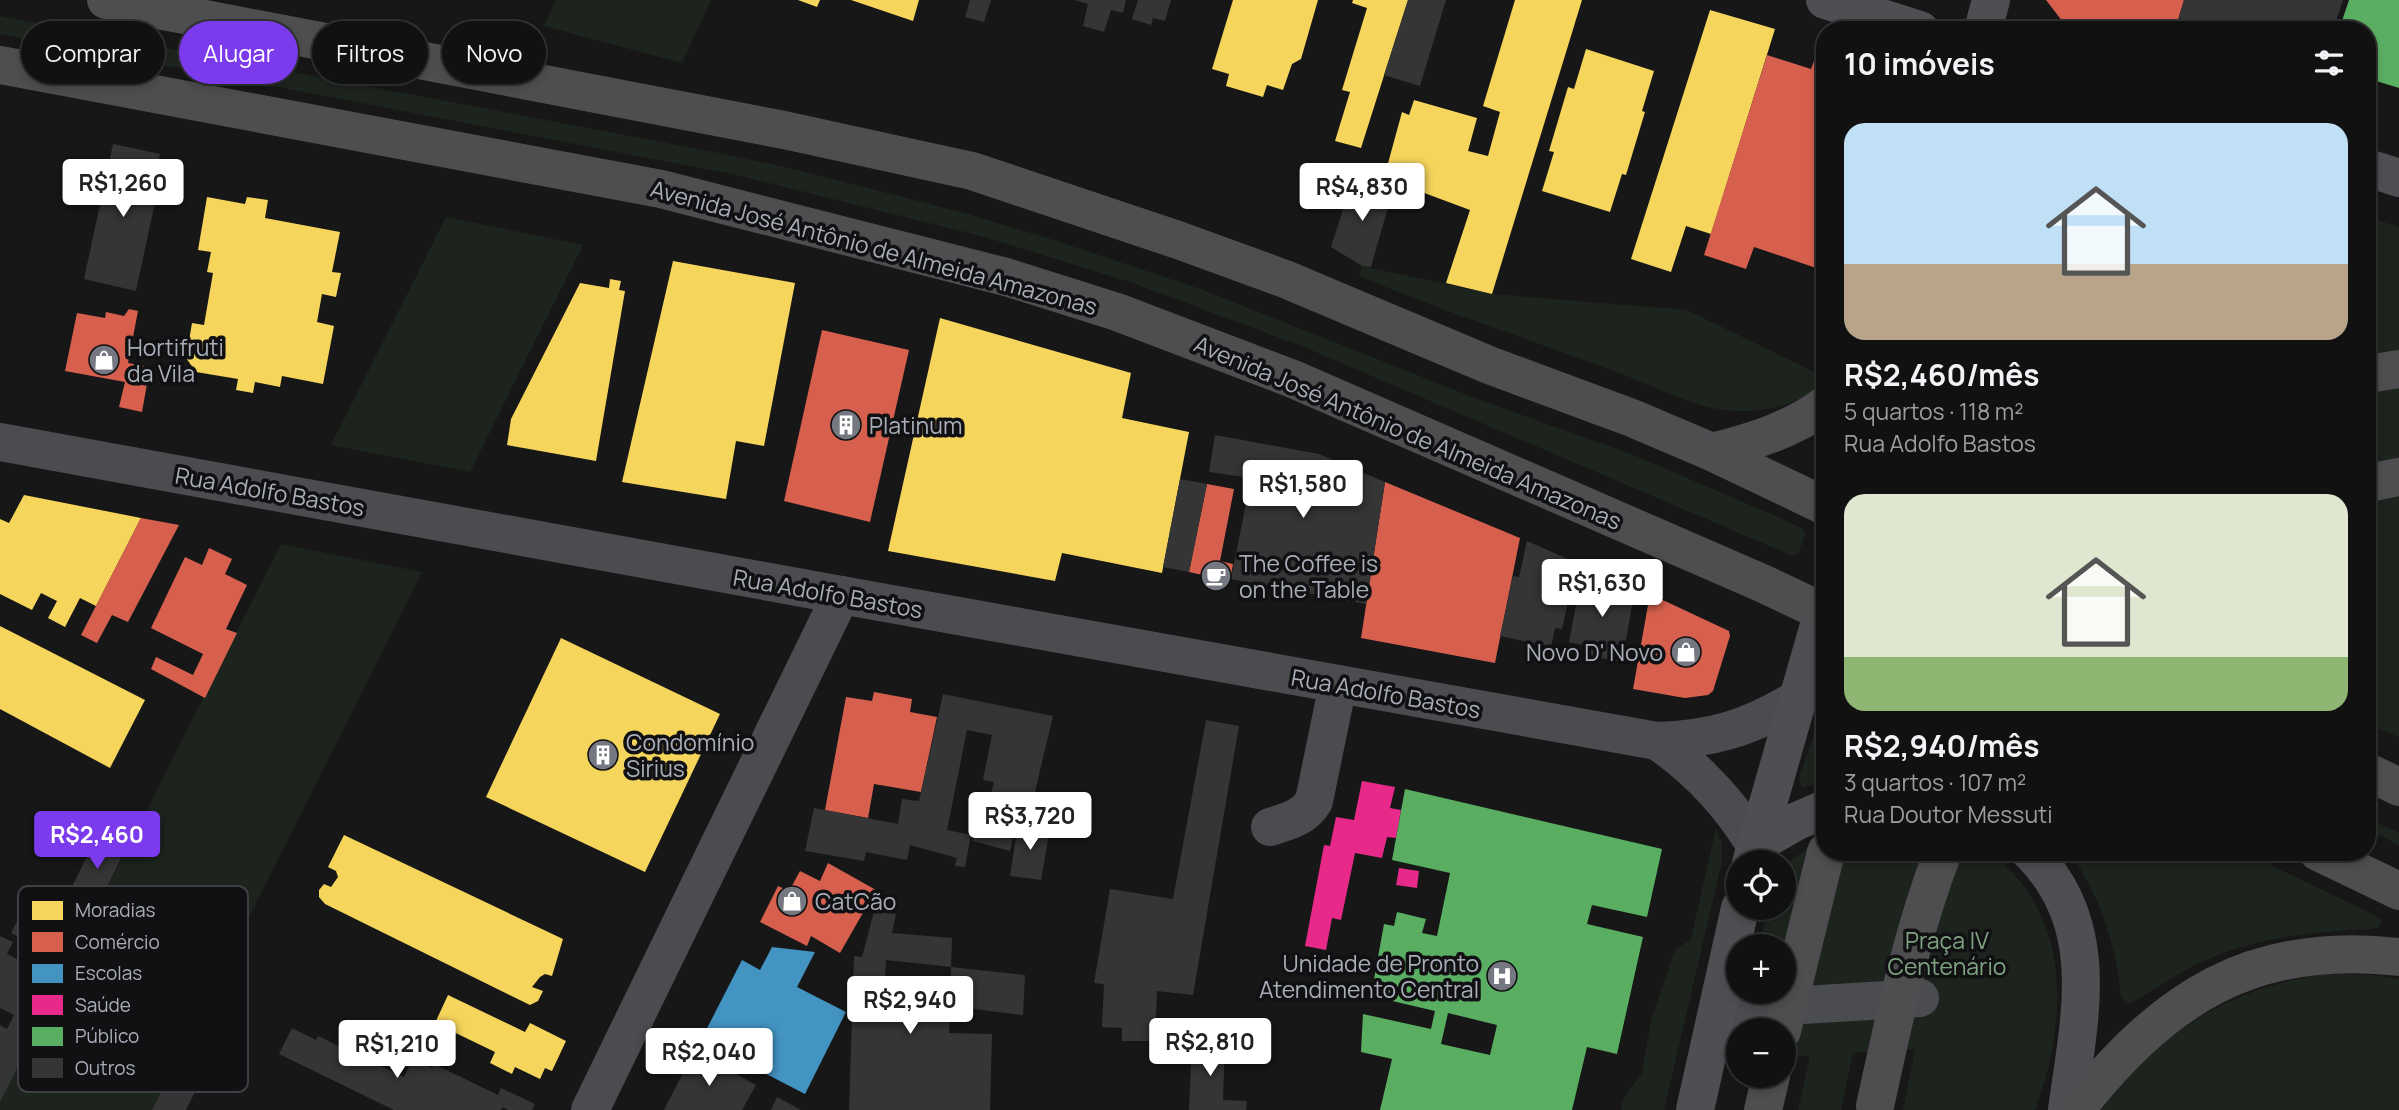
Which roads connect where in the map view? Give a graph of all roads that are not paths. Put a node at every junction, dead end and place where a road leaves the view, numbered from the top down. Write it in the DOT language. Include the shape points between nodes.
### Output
graph roads {
  1 [pos="106,0"];
  2 [pos="1825,0"];
  3 [pos="1991,0"];
  4 [pos="1892,21"];
  5 [pos="1985,21"];
  6 [pos="0,65"];
  7 [pos="2376,171"];
  8 [pos="2399,178"];
  9 [pos="2399,369"];
  10 [pos="2376,373"];
  11 [pos="1816,411"];
  12 [pos="0,442"];
  13 [pos="1712,452"];
  14 [pos="2399,477"];
  15 [pos="2376,482"];
  16 [pos="1816,502"];
  17 [pos="841,596"];
  18 [pos="1816,607"];
  19 [pos="1816,636"];
  20 [pos="1338,684"];
  21 [pos="1797,699"];
  22 [pos="1657,741"];
  23 [pos="2376,776"];
  24 [pos="2399,787"];
  25 [pos="1816,813"];
  26 [pos="1270,827"];
  27 [pos="1751,850"];
  28 [pos="1754,850"];
  29 [pos="1758,850"];
  30 [pos="1824,861"];
  31 [pos="1940,861"];
  32 [pos="2037,861"];
  33 [pos="2337,861"];
  34 [pos="2399,891"];
  35 [pos="1737,920"];
  36 [pos="2399,957"];
  37 [pos="1920,998"];
  38 [pos="1718,1010"];
  39 [pos="1785,1018"];
  40 [pos="1768,1088"];
  41 [pos="1875,1108"];
  42 [pos="590,1110"];
  43 [pos="1695,1110"];
  44 [pos="1763,1110"];
  45 [pos="2067,1110"];
  46 [pos="2076,1110"];
  1 -- 13 [label="highway" via="784,130 972,172 1285,279"];
  2 -- 4 [label="main road"];
  3 -- 5 [label="main road"];
  6 -- 18 [label="highway, Avenida José Antônio de Almeida Amazonas" via="661,189 1006,277 1117,312 1293,379"];
  7 -- 8 [label="main road"];
  9 -- 10 [label="highway"];
  11 -- 13 [label="highway" via="1795,424"];
  12 -- 17 [label="street, Rua Adolfo Bastos"];
  13 -- 16 [label="highway"];
  14 -- 15 [label="highway"];
  17 -- 20 [label="street, Rua Adolfo Bastos"];
  17 -- 42 [label="street"];
  19 -- 21 [label="main road"];
  20 -- 22 [label="street, Rua Adolfo Bastos"];
  20 -- 26 [label="street" via="1314,801 1298,818"];
  21 -- 22 [label="street, Rua Adolfo Bastos" via="1723,733"];
  21 -- 28 [label="main road"];
  22 -- 27 [label="street, Rua Adolfo Bastos" via="1702,776 1730,807"];
  23 -- 24 [label="highway"];
  25 -- 29 [label="main road"];
  30 -- 39 [label="highway, bridge"];
  31 -- 41 [label="highway, bridge" via="1914,937"];
  32 -- 45 [label="main road" via="2070,913 2077,936 2082,993"];
  33 -- 34 [label="highway"];
  35 -- 38 [label="main road"];
  36 -- 46 [label="highway" via="2353,954 2286,959 2224,981 2150,1028"];
  37 -- 38 [label="street"];
  38 -- 43 [label="main road"];
  40 -- 44 [label="highway"];
}
